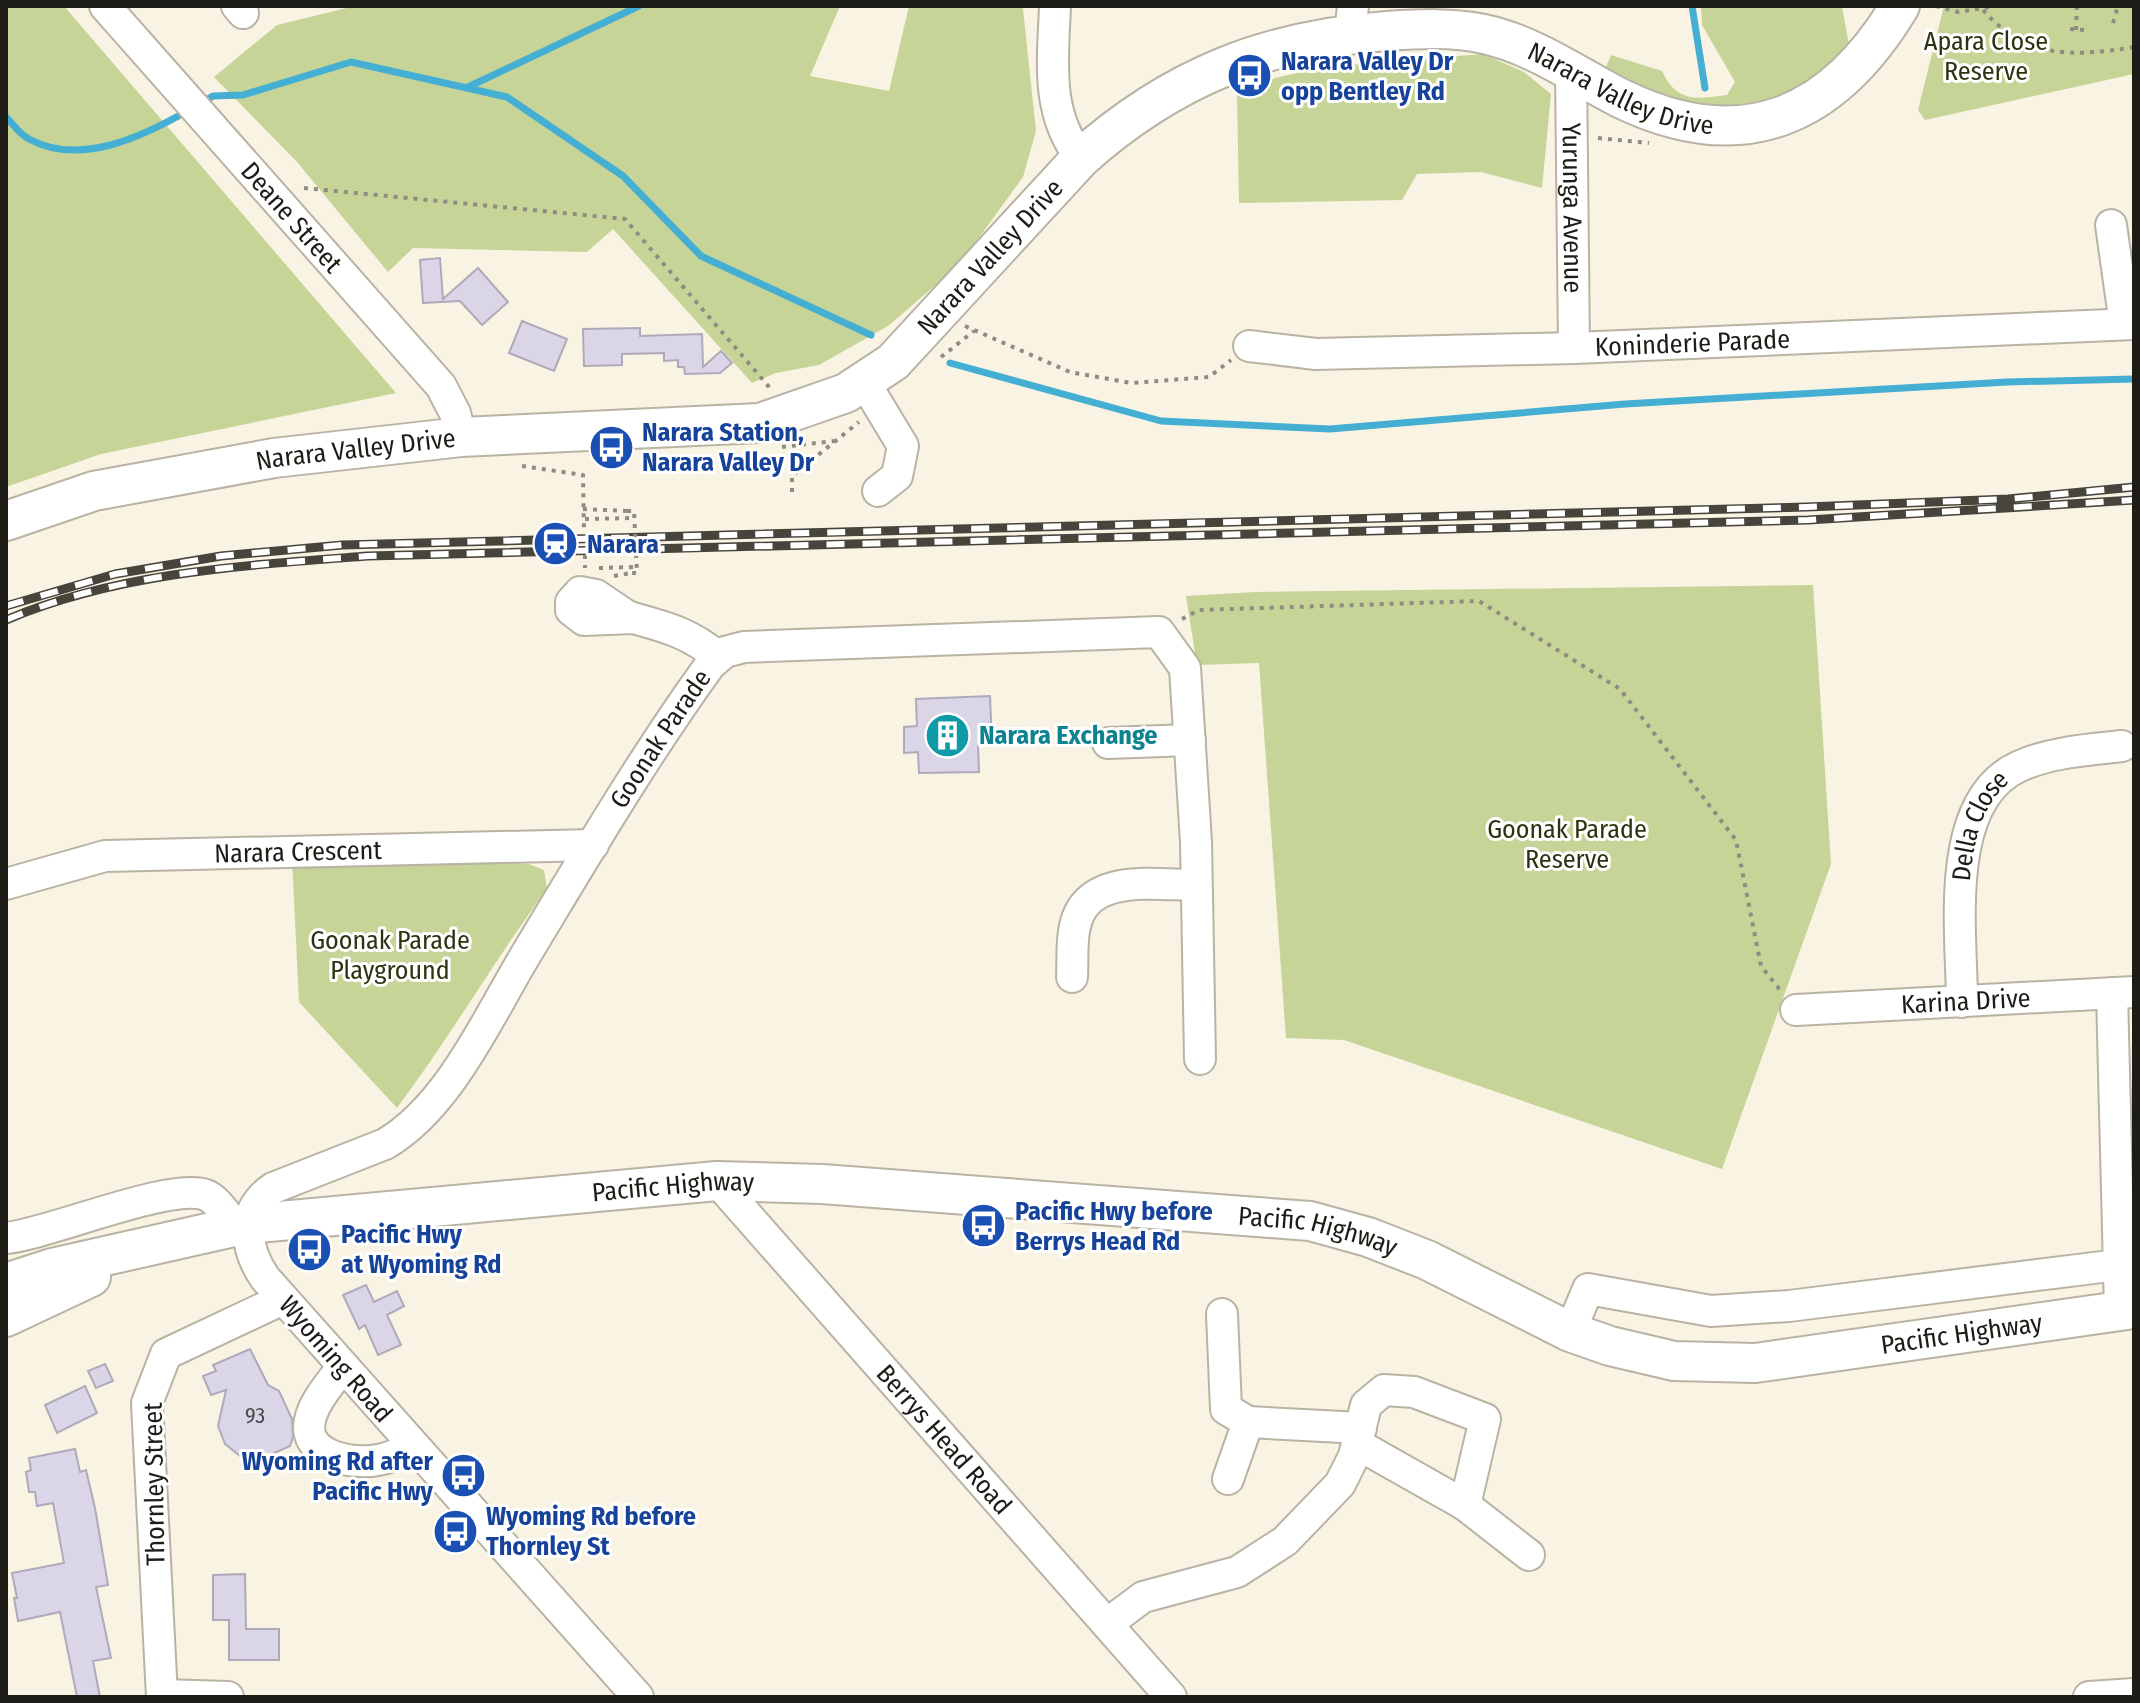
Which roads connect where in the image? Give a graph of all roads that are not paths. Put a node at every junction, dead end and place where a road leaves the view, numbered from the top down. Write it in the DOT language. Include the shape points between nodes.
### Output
graph roads {
  1 [pos="1055,6"];
  2 [pos="1900,6"];
  3 [pos="120,11"];
  4 [pos="1352,20"];
  5 [pos="1571,70"];
  6 [pos="1081,158"];
  7 [pos="2111,225"];
  8 [pos="2130,324"];
  9 [pos="1249,346"];
  10 [pos="1574,348"];
  11 [pos="865,383"];
  12 [pos="461,437"];
  13 [pos="878,491"];
  14 [pos="6,521"];
  15 [pos="633,618"];
  16 [pos="718,657"];
  17 [pos="1190,740"];
  18 [pos="1108,743"];
  19 [pos="2122,746"];
  20 [pos="593,845"];
  21 [pos="6,884"];
  22 [pos="1196,885"];
  23 [pos="1072,977"];
  24 [pos="2123,992"];
  25 [pos="1962,1002"];
  26 [pos="1796,1010"];
  27 [pos="1200,1059"];
  28 [pos="717,1181"];
  29 [pos="228,1228"];
  30 [pos="6,1238"];
  31 [pos="2118,1265"];
  32 [pos="11,1280"];
  33 [pos="283,1299"];
  34 [pos="2127,1309"];
  35 [pos="1222,1314"];
  36 [pos="6,1317"];
  37 [pos="1570,1332"];
  38 [pos="342,1367"];
  39 [pos="1248,1422"];
  40 [pos="1359,1436"];
  41 [pos="413,1447"];
  42 [pos="1228,1479"];
  43 [pos="1465,1505"];
  44 [pos="1529,1555"];
  45 [pos="1107,1624"];
  46 [pos="2134,1694"];
  47 [pos="162,1696"];
  48 [pos="228,1697"];
  49 [pos="638,1697"];
  50 [pos="1171,1697"];
  51 [pos="2093,1697"];
  1 -- 6 [label="street" via="1055,101 1069,143"];
  2 -- 5 [label="main road, Narara Valley Drive" via="1849,71 1805,106 1768,122 1725,126 1678,120 1616,96"];
  3 -- 12 [label="street, Deane Street" via="178,88 441,386"];
  4 -- 5 [label="main road, Narara Valley Drive" via="1483,33"];
  4 -- 6 [label="main road, Narara Valley Drive" via="1205,73 1140,110"];
  5 -- 10 [label="street, Yurunga Avenue"];
  6 -- 11 [label="main road, Narara Valley Drive" via="942,313"];
  7 -- 8 [label="street"];
  8 -- 10 [label="street, Koninderie Parade"];
  9 -- 10 [label="street, Koninderie Parade" via="1316,354"];
  11 -- 12 [label="main road, Narara Valley Drive" via="804,411 760,423"];
  11 -- 13 [label="street" via="903,446 897,476"];
  12 -- 14 [label="main road, Narara Valley Drive" via="274,458 109,488"];
  15 -- 16 [label="street" via="689,635"];
  16 -- 17 [label="street, Goonak Parade" via="744,647 1159,632 1185,668"];
  16 -- 20 [label="street, Goonak Parade"];
  17 -- 18 [label="street"];
  17 -- 22 [label="street"];
  19 -- 25 [label="street, Della Close" via="2018,766 1977,807 1962,852"];
  20 -- 21 [label="street, Narara Crescent" via="105,856"];
  20 -- 29 [label="street, Goonak Parade" via="427,1111 385,1144 273,1188"];
  22 -- 23 [label="street" via="1115,886 1093,895 1074,927"];
  22 -- 27 [label="street"];
  24 -- 25 [label="street, Karina Drive"];
  24 -- 31 [label="street"];
  25 -- 26 [label="street, Karina Drive"];
  28 -- 29 [label="main road, Pacific Highway"];
  28 -- 37 [label="main road, Pacific Highway" via="885,1188 1310,1221 1427,1260"];
  28 -- 45 [label="street, Berrys Head Road"];
  29 -- 30 [label="street" via="209,1198 194,1194"];
  29 -- 32 [label="main road, Pacific Highway"];
  29 -- 33 [label="street, Wyoming Road"];
  29 -- 36 [label="main road, Pacific Highway" via="110,1269"];
  31 -- 34 [label="street"];
  31 -- 37 [label="street" via="1711,1311 1588,1289"];
  33 -- 38 [label="street, Wyoming Road"];
  33 -- 47 [label="street, Thornley Street" via="166,1354 147,1403"];
  34 -- 37 [label="main road, Pacific Highway" via="1755,1363 1674,1361"];
  35 -- 39 [label="street" via="1226,1409"];
  38 -- 41 [label="street, Wyoming Road"];
  38 -- 41 [label="street" via="317,1403 309,1422 311,1439 325,1454 345,1459 375,1461"];
  39 -- 40 [label="street"];
  39 -- 42 [label="street"];
  40 -- 43 [label="street"];
  40 -- 43 [label="street" via="1370,1399 1393,1389 1485,1419"];
  40 -- 45 [label="street" via="1349,1470 1329,1499 1267,1555 1237,1572 1143,1597"];
  41 -- 49 [label="street, Wyoming Road"];
  43 -- 44 [label="street"];
  45 -- 50 [label="street, Berrys Head Road"];
  46 -- 51 [label="street"];
  47 -- 48 [label="street"];
}
